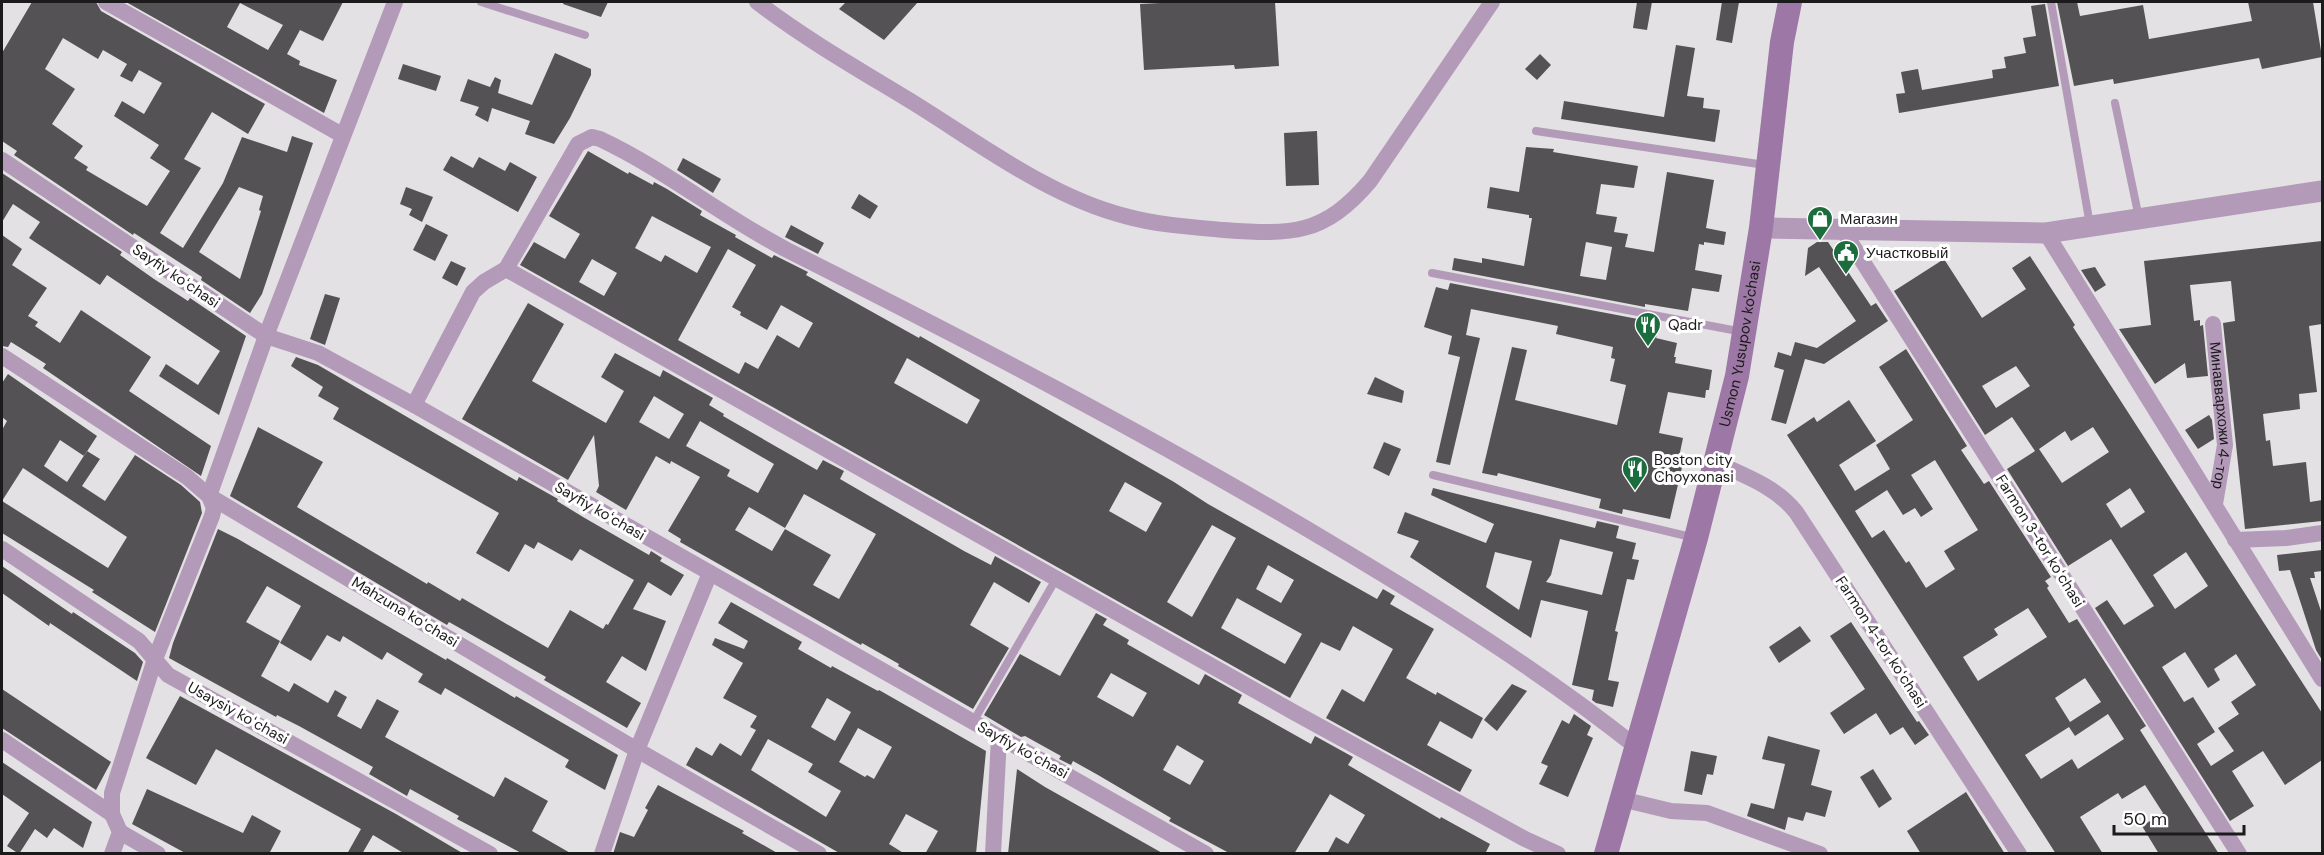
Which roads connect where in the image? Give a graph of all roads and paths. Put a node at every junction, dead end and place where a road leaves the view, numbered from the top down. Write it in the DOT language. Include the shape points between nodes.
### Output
graph roads {
  1 [pos="106,2"];
  2 [pos="395,2"];
  3 [pos="481,2"];
  4 [pos="757,2"];
  5 [pos="1492,2"];
  6 [pos="1790,2"];
  7 [pos="2051,2"];
  8 [pos="585,35"];
  9 [pos="2115,103"];
  10 [pos="1536,131"];
  11 [pos="342,135"];
  12 [pos="2,159"];
  13 [pos="1768,166"];
  14 [pos="2322,191"];
  15 [pos="2139,219"];
  16 [pos="2090,226"];
  17 [pos="1761,228"];
  18 [pos="1842,229"];
  19 [pos="2046,232"];
  20 [pos="506,269"];
  21 [pos="1432,273"];
  22 [pos="2213,324"];
  23 [pos="1744,332"];
  24 [pos="266,336"];
  25 [pos="2,356"];
  26 [pos="414,405"];
  27 [pos="1715,462"];
  28 [pos="1433,475"];
  29 [pos="209,496"];
  30 [pos="2215,504"];
  31 [pos="2322,533"];
  32 [pos="1696,538"];
  33 [pos="2235,540"];
  34 [pos="2,549"];
  35 [pos="710,573"];
  36 [pos="1056,579"];
  37 [pos="155,659"];
  38 [pos="2322,678"];
  39 [pos="973,722"];
  40 [pos="999,737"];
  41 [pos="2,740"];
  42 [pos="1635,746"];
  43 [pos="637,750"];
  44 [pos="1621,799"];
  45 [pos="112,814"];
  46 [pos="120,831"];
  47 [pos="112,854"];
  48 [pos="159,854"];
  49 [pos="490,854"];
  50 [pos="602,854"];
  51 [pos="819,854"];
  52 [pos="993,854"];
  53 [pos="1206,854"];
  54 [pos="1558,854"];
  55 [pos="1606,854"];
  56 [pos="1820,854"];
  57 [pos="2019,854"];
  58 [pos="2239,854"];
  1 -- 11 [label="street"];
  2 -- 11 [label="street"];
  3 -- 8 [label="lane"];
  4 -- 5 [label="street" via="1026,172 1095,206 1185,227 1281,232 1320,224 1353,201"];
  6 -- 13 [label="main road, Usmon Yusupov ko'chasi"];
  7 -- 16 [label="lane"];
  9 -- 15 [label="lane"];
  10 -- 13 [label="lane"];
  11 -- 24 [label="street"];
  12 -- 24 [label="street, Sayfiy koʻchasi"];
  13 -- 17 [label="main road, Usmon Yusupov ko'chasi"];
  14 -- 15 [label="street"];
  15 -- 16 [label="street"];
  16 -- 19 [label="street"];
  17 -- 18 [label="street"];
  17 -- 23 [label="main road, Usmon Yusupov ko'chasi"];
  18 -- 19 [label="street"];
  18 -- 58 [label="street, Farmon 3-tor koʻchasi"];
  19 -- 30 [label="street"];
  20 -- 26 [label="street" via="473,292"];
  20 -- 36 [label="street"];
  20 -- 42 [label="street" via="573,151 585,139 600,139 677,181 779,245 1078,401 1259,501 1477,633 1578,701"];
  21 -- 23 [label="lane"];
  22 -- 30 [label="street, Минаввархожи 4-тор" via="2225,445"];
  23 -- 27 [label="main road, Usmon Yusupov ko'chasi"];
  24 -- 26 [label="street, Sayfiy koʻchasi" via="318,353"];
  24 -- 29 [label="street"];
  25 -- 29 [label="street, Mahzuna koʻchasi" via="187,477"];
  26 -- 35 [label="street, Sayfiy koʻchasi"];
  27 -- 32 [label="main road, Usmon Yusupov ko'chasi"];
  27 -- 57 [label="street, Farmon 4-tor koʻchasi" via="1771,488 1796,512"];
  28 -- 32 [label="lane"];
  29 -- 37 [label="street" via="214,508 212,516"];
  29 -- 43 [label="street, Mahzuna koʻchasi"];
  30 -- 33 [label="street"];
  31 -- 33 [label="street"];
  32 -- 42 [label="main road, Usmon Yusupov ko'chasi"];
  33 -- 38 [label="street"];
  34 -- 37 [label="street, Usaysiy koʻchasi" via="139,641"];
  35 -- 39 [label="street, Sayfiy koʻchasi"];
  35 -- 43 [label="street"];
  36 -- 39 [label="lane"];
  36 -- 54 [label="street"];
  37 -- 45 [label="street" via="112,793"];
  37 -- 49 [label="street, Usaysiy koʻchasi" via="168,675"];
  39 -- 40 [label="street, Sayfiy koʻchasi"];
  40 -- 52 [label="street"];
  40 -- 53 [label="street, Sayfiy koʻchasi"];
  41 -- 45 [label="street"];
  42 -- 44 [label="main road, Usmon Yusupov ko'chasi"];
  43 -- 50 [label="street"];
  43 -- 51 [label="street, Mahzuna koʻchasi"];
  44 -- 55 [label="main road, Usmon Yusupov ko'chasi"];
  44 -- 56 [label="street" via="1671,811 1707,813"];
  45 -- 46 [label="street"];
  46 -- 47 [label="street"];
  46 -- 48 [label="street"];
}
